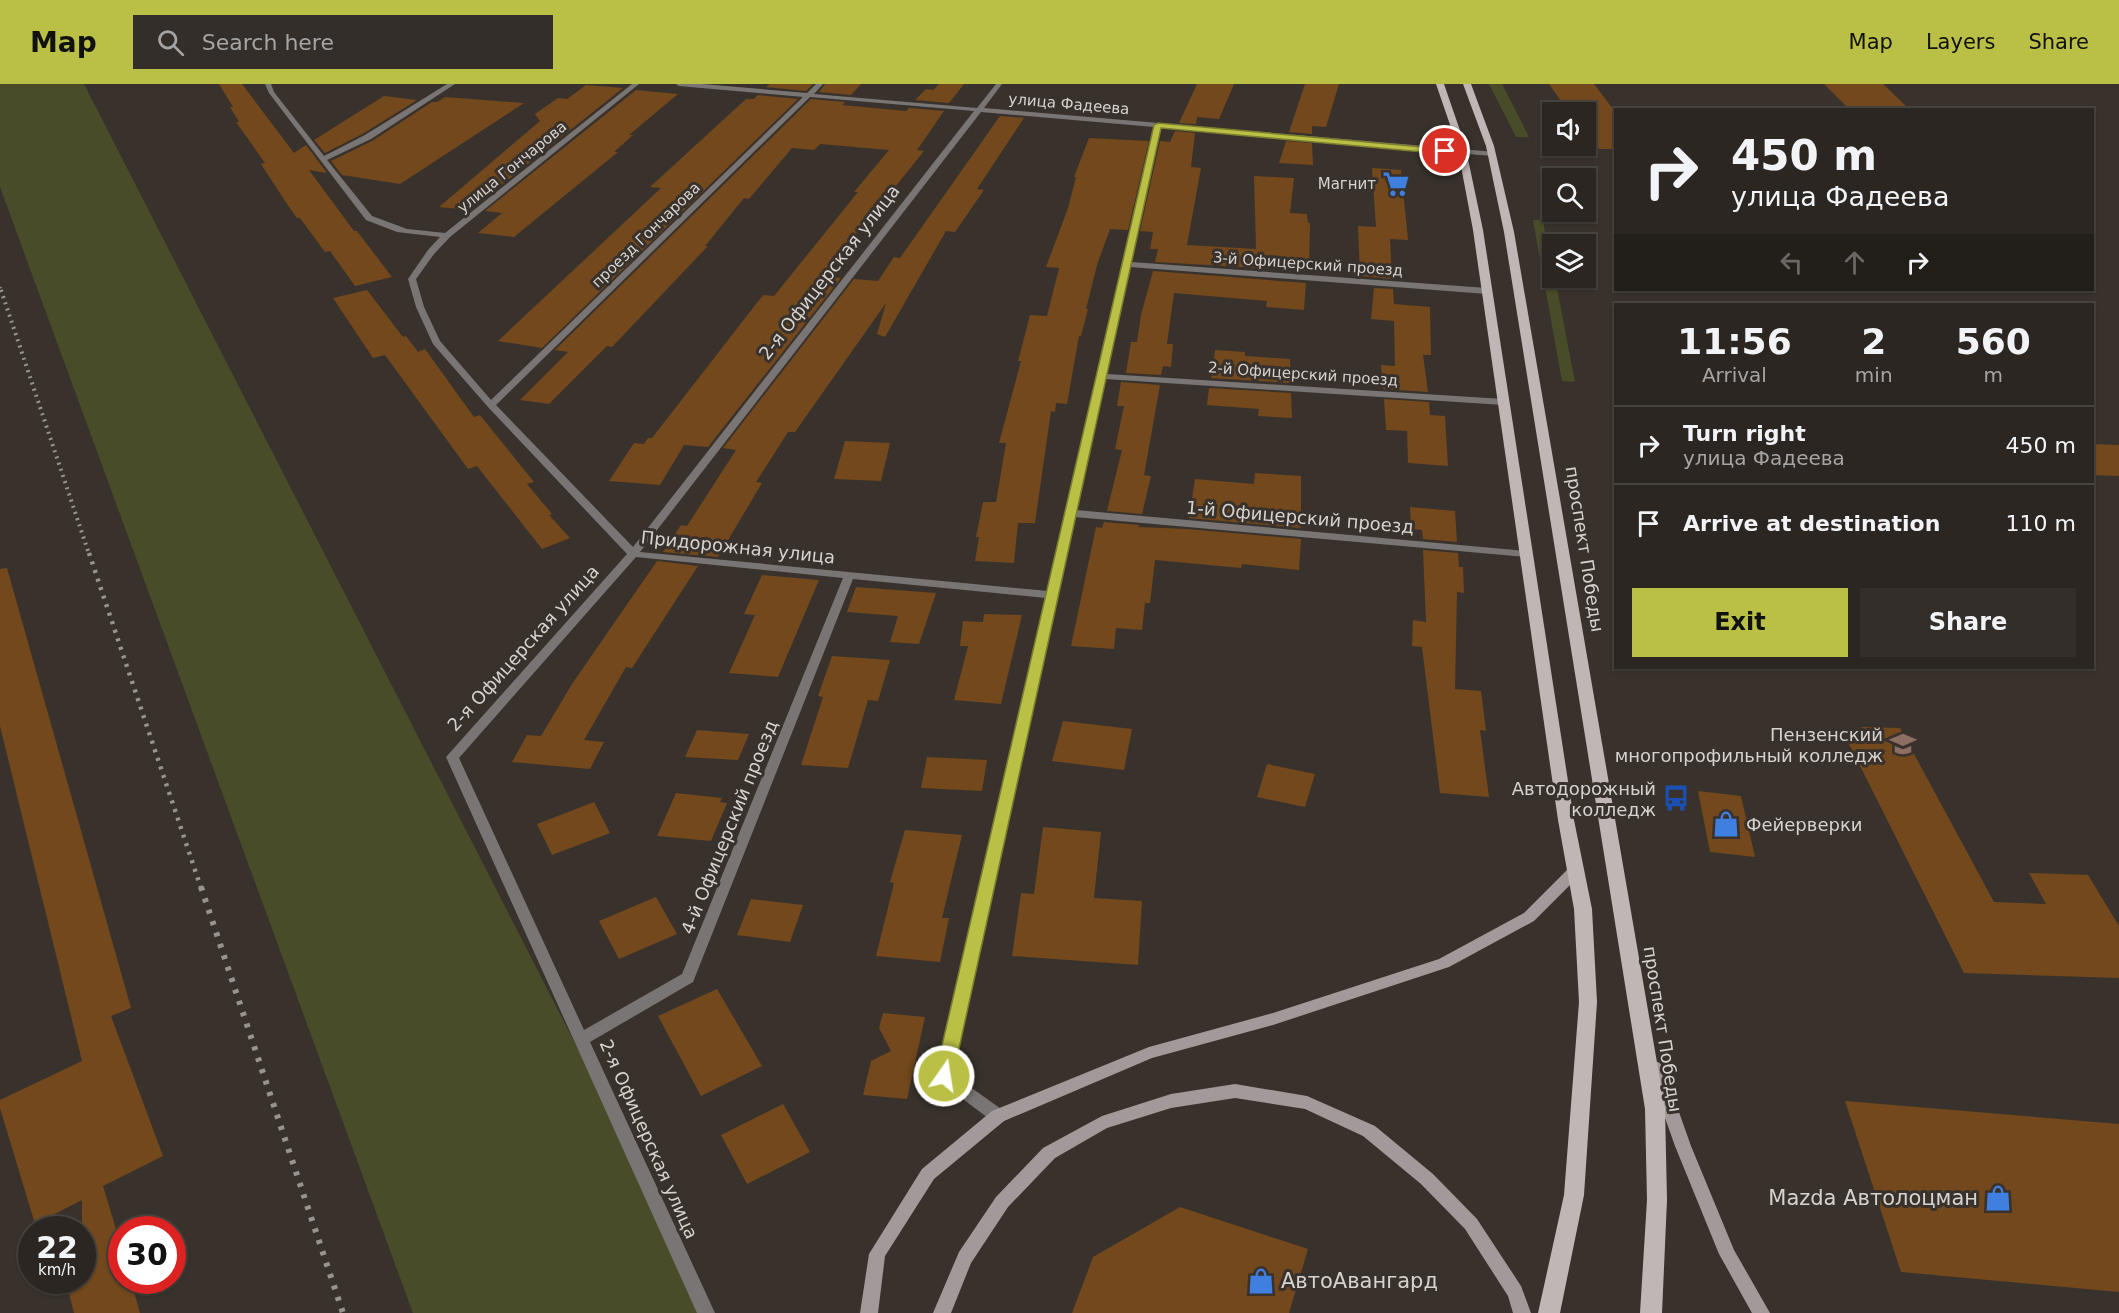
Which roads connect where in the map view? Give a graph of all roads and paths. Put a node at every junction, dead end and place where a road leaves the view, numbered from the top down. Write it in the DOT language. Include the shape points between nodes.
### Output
graph roads {
  1 [pos="268,84"];
  2 [pos="452,84"];
  3 [pos="636,84"];
  4 [pos="679,84"];
  5 [pos="820,84"];
  6 [pos="999,84"];
  7 [pos="1440,84"];
  8 [pos="1467,84"];
  9 [pos="809,95"];
  10 [pos="980,110"];
  11 [pos="1158,125"];
  12 [pos="1463,152"];
  13 [pos="1492,154"];
  14 [pos="323,159"];
  15 [pos="447,235"];
  16 [pos="1126,264"];
  17 [pos="412,279"];
  18 [pos="1487,291"];
  19 [pos="1101,376"];
  20 [pos="1503,402"];
  21 [pos="491,405"];
  22 [pos="1070,513"];
  23 [pos="633,554"];
  24 [pos="1526,554"];
  25 [pos="849,576"];
  26 [pos="1052,595"];
  27 [pos="1575,870"];
  28 [pos="1641,1025"];
  29 [pos="582,1039"];
  30 [pos="998,1116"];
  31 [pos="706,1313"];
  32 [pos="869,1313"];
  33 [pos="942,1313"];
  34 [pos="1522,1313"];
  35 [pos="1549,1313"];
  36 [pos="1651,1313"];
  37 [pos="1761,1313"];
  1 -- 14 [label="street"];
  2 -- 14 [label="street" via="368,137"];
  3 -- 15 [label="street, улица Гончарова"];
  4 -- 9 [label="street, улица Фадеева"];
  5 -- 9 [label="street, проезд Гончарова"];
  6 -- 10 [label="street, 2-я Офицерская улица"];
  7 -- 12 [label="main road"];
  8 -- 13 [label="main road, проспект Победы"];
  9 -- 10 [label="street, улица Фадеева"];
  9 -- 21 [label="street, проезд Гончарова"];
  10 -- 11 [label="street, улица Фадеева"];
  10 -- 23 [label="street, 2-я Офицерская улица"];
  11 -- 12 [label="street, улица Фадеева"];
  11 -- 16 [label="street"];
  12 -- 13 [label="street, улица Фадеева"];
  12 -- 18 [label="main road"];
  13 -- 28 [label="main road, проспект Победы" via="1509,232"];
  14 -- 15 [label="street" via="369,218 404,232"];
  15 -- 17 [label="street, улица Гончарова"];
  16 -- 18 [label="street, 3-й Офицерский проезд"];
  16 -- 19 [label="street"];
  17 -- 21 [label="street, Придорожная улица" via="436,342"];
  18 -- 20 [label="main road"];
  19 -- 20 [label="street, 2-й Офицерский проезд"];
  19 -- 22 [label="street"];
  20 -- 24 [label="main road"];
  21 -- 23 [label="street, Придорожная улица"];
  22 -- 24 [label="street, 1-й Офицерский проезд"];
  22 -- 26 [label="street"];
  23 -- 25 [label="street, Придорожная улица"];
  23 -- 29 [label="street, 2-я Офицерская улица" via="452,757"];
  24 -- 27 [label="main road"];
  25 -- 26 [label="street, Придорожная улица"];
  25 -- 29 [label="street, 4-й Офицерский проезд" via="688,978"];
  26 -- 30 [label="street" via="944,1076"];
  27 -- 30 [label="main road" via="1528,917 1444,963 1273,1019 1149,1053"];
  27 -- 35 [label="main road" via="1583,909 1588,1002 1574,1195"];
  28 -- 36 [label="main road, проспект Победы" via="1655,1120 1658,1200"];
  28 -- 37 [label="main road" via="1683,1146 1727,1254"];
  29 -- 31 [label="street, 2-я Офицерская улица"];
  30 -- 32 [label="main road" via="928,1174 877,1254"];
  33 -- 34 [label="main road" via="965,1258 1002,1202 1049,1153 1102,1123 1171,1101 1235,1091 1307,1103 1369,1131 1471,1224 1515,1292"];
}
